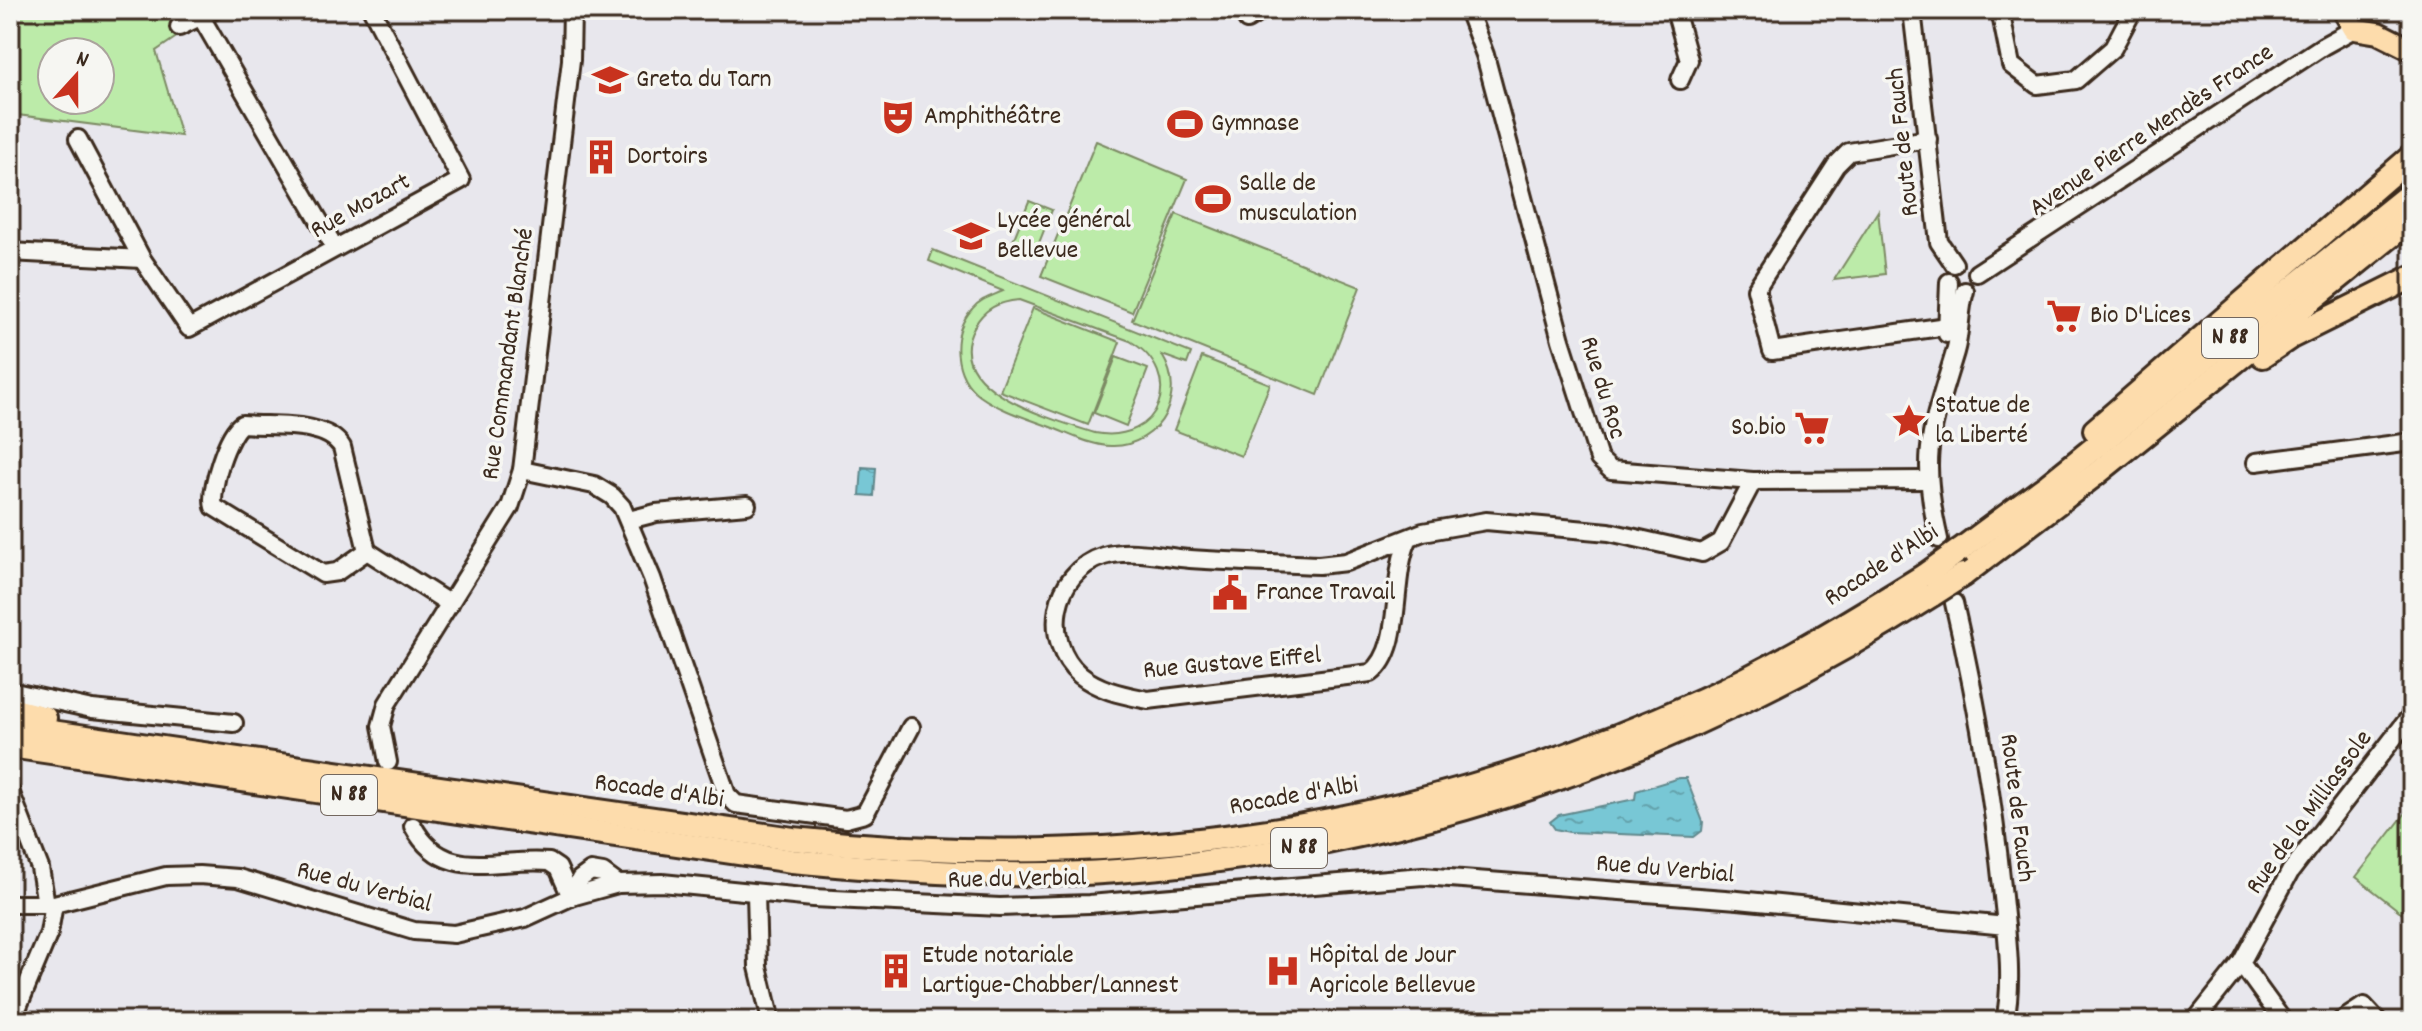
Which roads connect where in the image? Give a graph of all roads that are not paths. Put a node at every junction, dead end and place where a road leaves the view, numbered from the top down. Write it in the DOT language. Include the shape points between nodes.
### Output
graph roads {
  1 [pos="372,10"];
  2 [pos="572,10"];
  3 [pos="1263,10"];
  4 [pos="1468,10"];
  5 [pos="1675,10"];
  6 [pos="1912,10"];
  7 [pos="2000,10"];
  8 [pos="2133,10"];
  9 [pos="2343,10"];
  10 [pos="208,14"];
  11 [pos="1247,20"];
  12 [pos="179,27"];
  13 [pos="2354,29"];
  14 [pos="2412,50"];
  15 [pos="1680,80"];
  16 [pos="78,139"];
  17 [pos="1928,139"];
  18 [pos="2412,156"];
  19 [pos="2412,192"];
  20 [pos="2412,219"];
  21 [pos="335,248"];
  22 [pos="10,252"];
  23 [pos="142,259"];
  24 [pos="1954,264"];
  25 [pos="1977,273"];
  26 [pos="2412,277"];
  27 [pos="1949,282"];
  28 [pos="1965,291"];
  29 [pos="1947,326"];
  30 [pos="1944,383"];
  31 [pos="2203,387"];
  32 [pos="2412,442"];
  33 [pos="2256,462"];
  34 [pos="522,470"];
  35 [pos="1927,480"];
  36 [pos="1753,481"];
  37 [pos="2048,485"];
  38 [pos="747,505"];
  39 [pos="629,520"];
  40 [pos="1939,539"];
  41 [pos="1408,540"];
  42 [pos="367,551"];
  43 [pos="1929,585"];
  44 [pos="1954,603"];
  45 [pos="450,604"];
  46 [pos="10,691"];
  47 [pos="10,709"];
  48 [pos="2412,714"];
  49 [pos="234,723"];
  50 [pos="10,726"];
  51 [pos="911,727"];
  52 [pos="107,740"];
  53 [pos="10,746"];
  54 [pos="82,756"];
  55 [pos="10,760"];
  56 [pos="388,762"];
  57 [pos="10,791"];
  58 [pos="413,826"];
  59 [pos="756,893"];
  60 [pos="571,897"];
  61 [pos="10,904"];
  62 [pos="50,904"];
  63 [pos="2006,926"];
  64 [pos="2241,963"];
  65 [pos="12,1021"];
  66 [pos="771,1021"];
  67 [pos="2005,1021"];
  68 [pos="2195,1021"];
  69 [pos="2283,1021"];
  70 [pos="2341,1021"];
  71 [pos="2378,1021"];
  1 -- 21 [label="street, Rue Mozart" via="461,180"];
  2 -- 34 [label="street, Rue Commandant Blanché" via="571,60"];
  3 -- 11 [label="street"];
  4 -- 36 [label="street, Rue du Roc" via="1599,459 1611,470"];
  5 -- 15 [label="street" via="1689,60"];
  6 -- 17 [label="street, Route de Fauch"];
  7 -- 8 [label="street" via="2011,65 2037,85 2076,80 2113,48"];
  9 -- 13 [label="main road"];
  10 -- 12 [label="street"];
  10 -- 21 [label="street"];
  13 -- 14 [label="main road" via="2378,33"];
  13 -- 25 [label="street, Avenue Pierre Mendès France"];
  16 -- 23 [label="street, Rue Mozart"];
  17 -- 24 [label="street, Route de Fauch" via="1939,242"];
  17 -- 29 [label="street" via="1849,152 1756,289 1772,351"];
  18 -- 37 [label="highway" via="2138,389 2061,462"];
  19 -- 37 [label="highway, Rocade d'Albi / N 88"];
  20 -- 31 [label="highway, Rocade d'Albi / N 88"];
  21 -- 23 [label="street, Rue Mozart" via="189,328"];
  22 -- 23 [label="street"];
  24 -- 25 [label="street" via="1968,263"];
  24 -- 27 [label="street"];
  25 -- 28 [label="street" via="1973,287"];
  26 -- 31 [label="highway" via="2291,337 2225,383"];
  27 -- 28 [label="street" via="1955,290"];
  27 -- 29 [label="street"];
  28 -- 30 [label="street"];
  29 -- 30 [label="street"];
  30 -- 35 [label="street" via="1930,435"];
  31 -- 43 [label="highway, Rocade d'Albi / N 88, bridge" via="1963,575"];
  32 -- 33 [label="street"];
  34 -- 39 [label="street" via="594,485 612,496"];
  34 -- 45 [label="street, Rue Commandant Blanché" via="510,507"];
  35 -- 36 [label="street, Rue du Roc"];
  35 -- 40 [label="street"];
  36 -- 41 [label="street, Rue Gustave Eiffel" via="1721,542 1702,553 1609,532 1486,521 1423,532"];
  37 -- 43 [label="highway, Rocade d'Albi / N 88, bridge" via="1960,550"];
  38 -- 39 [label="street"];
  39 -- 51 [label="street" via="725,789 736,804 846,819 865,814"];
  41 -- 41 [label="street, Rue Gustave Eiffel" via="1346,562 1319,565 1104,556 1071,579 1057,604 1057,638 1071,665 1096,686 1148,700 1371,673 1387,655 1397,572"];
  42 -- 42 [label="street" via="342,447 332,435 237,427 214,488 214,507 323,574 337,572"];
  42 -- 45 [label="street"];
  43 -- 52 [label="highway, Rocade d'Albi / N 88" via="1705,699 1568,755 1345,818 1173,844 996,853 876,848"];
  43 -- 54 [label="highway, Rocade d'Albi / N 88" via="1793,678 1715,718 1553,782 1435,819 1313,846 1115,871 892,871 792,861"];
  44 -- 63 [label="street, Route de Fauch" via="1980,722"];
  45 -- 56 [label="street, Rue Commandant Blanché" via="383,714"];
  46 -- 49 [label="street" via="92,709"];
  47 -- 52 [label="highway" via="74,725"];
  48 -- 64 [label="street, Rue de la Milliassole" via="2290,872"];
  50 -- 52 [label="highway, Rocade d'Albi / N 88"];
  53 -- 54 [label="highway, Rocade d'Albi / N 88"];
  54 -- 55 [label="highway" via="65,764"];
  57 -- 62 [label="street"];
  58 -- 60 [label="street" via="432,854 454,863 549,862 558,868"];
  59 -- 60 [label="street, Rue du Verbial" via="662,883 618,884"];
  59 -- 63 [label="street, Rue du Verbial" via="1000,907 1423,876"];
  59 -- 66 [label="street" via="758,967"];
  60 -- 62 [label="street, Rue du Verbial" via="525,918 454,934 414,931 238,878 199,875 166,876"];
  61 -- 62 [label="street, Rue du Verbial"];
  62 -- 65 [label="street" via="49,933"];
  63 -- 67 [label="street, Route de Fauch"];
  64 -- 68 [label="street, Rue de la Milliassole"];
  64 -- 69 [label="street"];
  70 -- 71 [label="street" via="2364,1006"];
}
